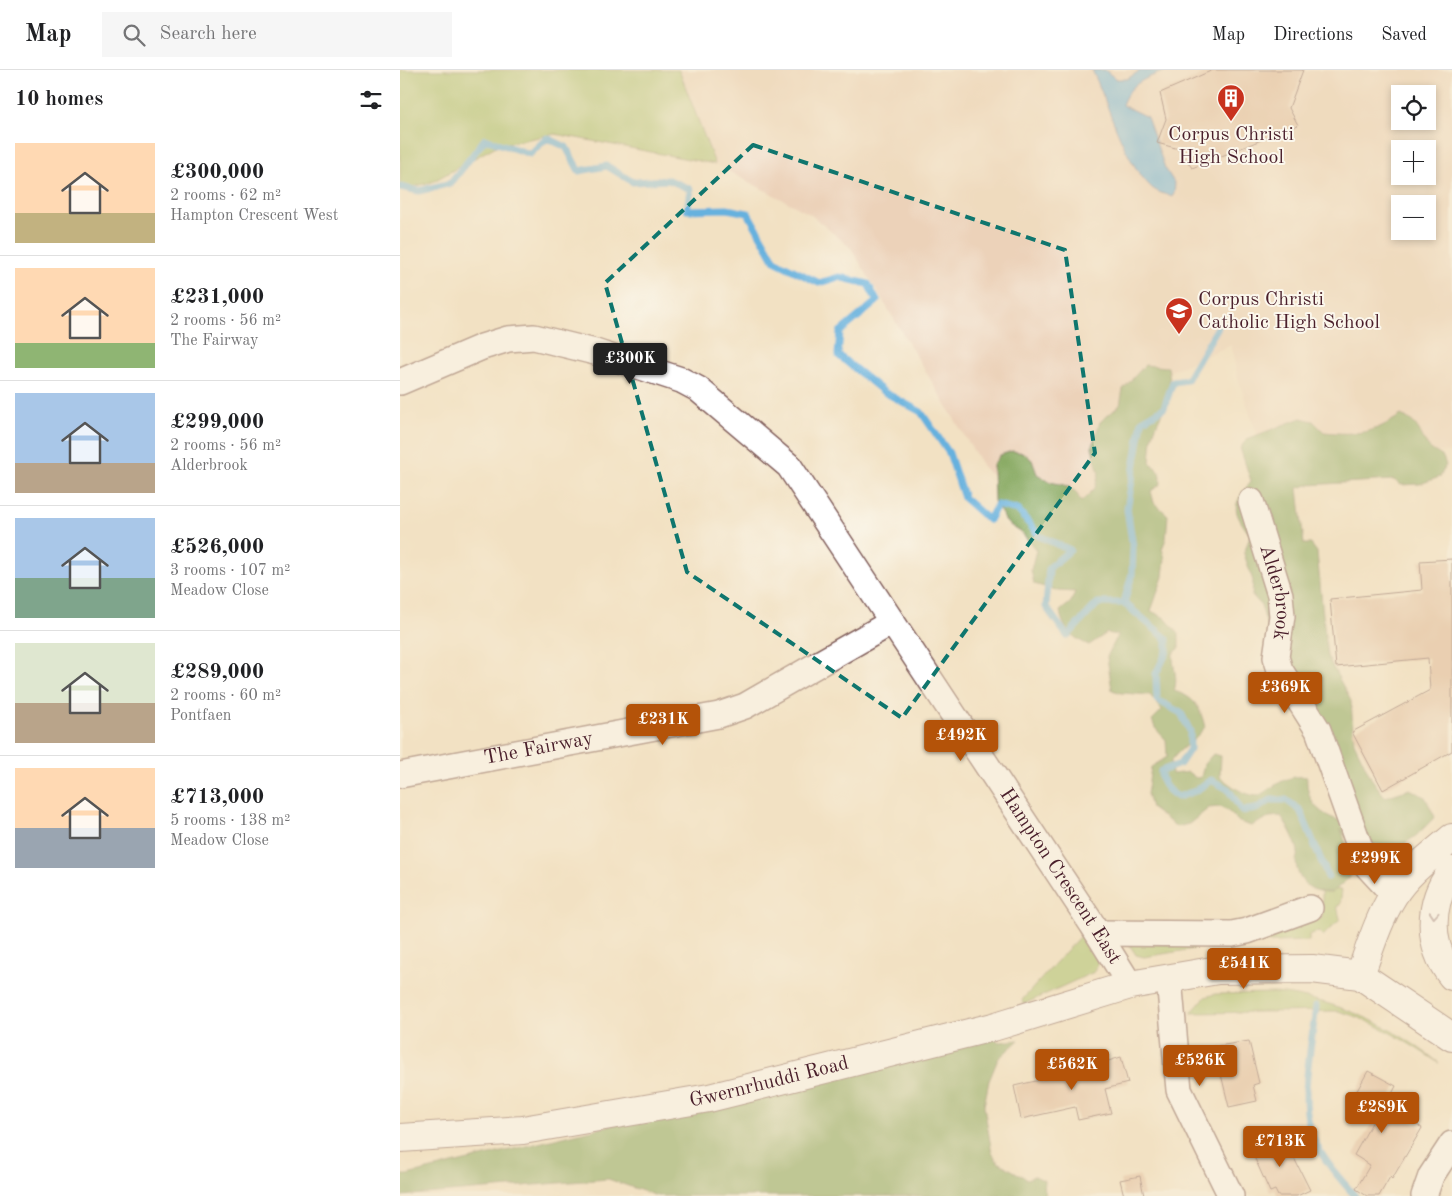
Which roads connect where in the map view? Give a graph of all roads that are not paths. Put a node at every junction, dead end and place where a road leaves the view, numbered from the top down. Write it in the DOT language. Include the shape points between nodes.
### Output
graph roads {
  1 [pos="400,382"];
  2 [pos="1251,501"];
  3 [pos="892,622"];
  4 [pos="400,775"];
  5 [pos="1452,838"];
  6 [pos="1452,871"];
  7 [pos="1394,894"];
  8 [pos="1310,908"];
  9 [pos="1098,933"];
  10 [pos="1360,975"];
  11 [pos="1452,976"];
  12 [pos="1169,978"];
  13 [pos="1130,985"];
  14 [pos="1452,1038"];
  15 [pos="400,1138"];
  16 [pos="1452,1144"];
  17 [pos="1231,1196"];
  18 [pos="1424,1196"];
  1 -- 3 [label="street, Hampton Crescent East" via="508,339 534,337 595,352 681,380 698,389 789,466"];
  2 -- 7 [label="street, Alderbrook" via="1280,595 1282,616 1276,657 1280,670 1318,730 1368,867"];
  3 -- 4 [label="street, The Fairway" via="745,706 718,715"];
  3 -- 9 [label="street, Hampton Crescent East"];
  5 -- 7 [label="street"];
  6 -- 11 [label="street, one-way" via="1436,898 1433,920 1438,950"];
  7 -- 10 [label="street"];
  8 -- 9 [label="street" via="1232,934"];
  9 -- 13 [label="street, Hampton Crescent East"];
  10 -- 12 [label="street, Gwernrhuddi Road" via="1312,969 1247,968"];
  10 -- 14 [label="street"];
  12 -- 13 [label="street, Gwernrhuddi Road"];
  12 -- 17 [label="street" via="1180,1090"];
  13 -- 15 [label="street, Gwernrhuddi Road" via="993,1027 709,1098 523,1130"];
  16 -- 18 [label="street" via="1431,1176"];
}
